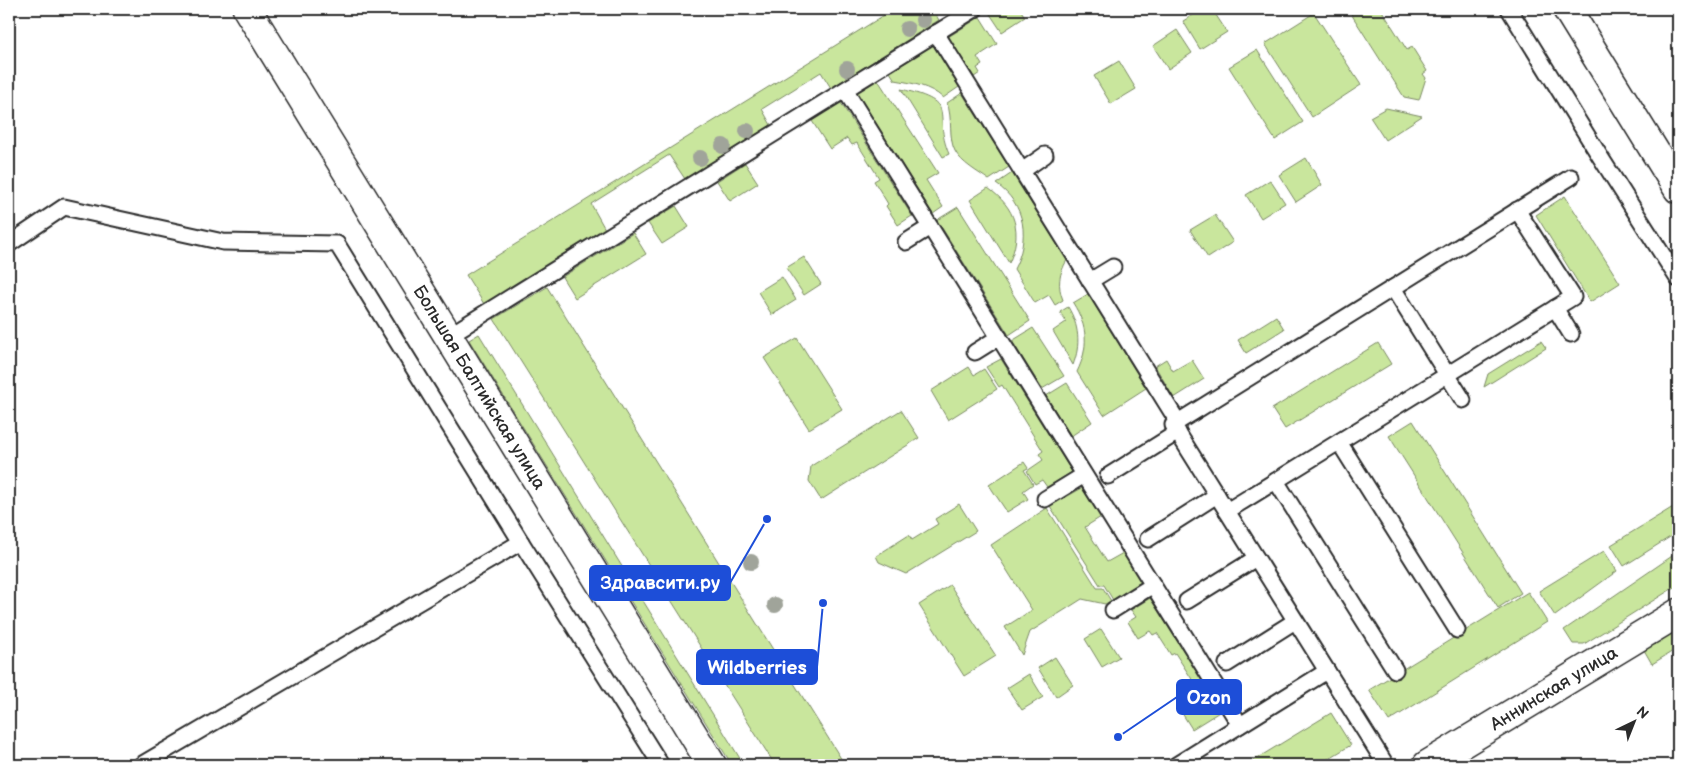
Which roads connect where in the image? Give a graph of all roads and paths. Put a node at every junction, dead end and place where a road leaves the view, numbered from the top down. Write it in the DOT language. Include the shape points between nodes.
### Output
graph roads {
  1 [pos="247,9"];
  2 [pos="975,9"];
  3 [pos="1509,9"];
  4 [pos="1567,9"];
  5 [pos="936,33"];
  6 [pos="845,90"];
  7 [pos="1045,155"];
  8 [pos="1022,171"];
  9 [pos="1571,177"];
  10 [pos="1678,189"];
  11 [pos="1517,210"];
  12 [pos="930,227"];
  13 [pos="906,242"];
  14 [pos="9,244"];
  15 [pos="1113,267"];
  16 [pos="1678,279"];
  17 [pos="1090,281"];
  18 [pos="1393,288"];
  19 [pos="1554,308"];
  20 [pos="1571,334"];
  21 [pos="448,336"];
  22 [pos="999,337"];
  23 [pos="975,352"];
  24 [pos="1447,375"];
  25 [pos="1463,400"];
  26 [pos="1178,427"];
  27 [pos="1339,442"];
  28 [pos="1084,475"];
  29 [pos="1108,476"];
  30 [pos="1276,481"];
  31 [pos="1217,495"];
  32 [pos="1045,499"];
  33 [pos="1228,511"];
  34 [pos="1148,539"];
  35 [pos="521,542"];
  36 [pos="1256,558"];
  37 [pos="1153,585"];
  38 [pos="1187,601"];
  39 [pos="1114,610"];
  40 [pos="1678,613"];
  41 [pos="1295,621"];
  42 [pos="1457,630"];
  43 [pos="1227,664"];
  44 [pos="1395,670"];
  45 [pos="1327,671"];
  46 [pos="1240,725"];
  47 [pos="141,765"];
  48 [pos="661,765"];
  49 [pos="712,765"];
  50 [pos="1176,765"];
  51 [pos="1386,765"];
  52 [pos="1427,765"];
  1 -- 21 [label="street, Большая Балтийская улица"];
  2 -- 5 [label="lane"];
  3 -- 16 [label="lane"];
  4 -- 10 [label="street"];
  5 -- 6 [label="lane"];
  5 -- 8 [label="lane"];
  6 -- 12 [label="lane"];
  6 -- 21 [label="lane"];
  7 -- 8 [label="lane"];
  8 -- 17 [label="lane"];
  9 -- 11 [label="lane"];
  11 -- 18 [label="lane"];
  11 -- 19 [label="lane" via="1572,297"];
  12 -- 13 [label="lane"];
  12 -- 22 [label="lane"];
  14 -- 35 [label="lane" via="64,207 223,242 337,244"];
  15 -- 17 [label="lane"];
  17 -- 26 [label="lane"];
  18 -- 24 [label="lane"];
  18 -- 26 [label="lane"];
  19 -- 20 [label="lane"];
  19 -- 24 [label="lane"];
  21 -- 49 [label="street, Большая Балтийская улица"];
  22 -- 23 [label="lane"];
  22 -- 28 [label="lane"];
  24 -- 25 [label="lane"];
  24 -- 27 [label="lane"];
  26 -- 29 [label="lane"];
  26 -- 31 [label="lane"];
  27 -- 30 [label="lane"];
  27 -- 42 [label="lane"];
  28 -- 32 [label="lane"];
  28 -- 37 [label="lane"];
  30 -- 33 [label="lane"];
  30 -- 44 [label="lane"];
  31 -- 33 [label="lane"];
  31 -- 34 [label="lane"];
  33 -- 36 [label="lane"];
  35 -- 47 [label="lane"];
  35 -- 48 [label="lane"];
  36 -- 38 [label="lane"];
  36 -- 41 [label="lane"];
  37 -- 39 [label="lane"];
  37 -- 46 [label="lane"];
  40 -- 52 [label="street, Аннинская улица"];
  41 -- 43 [label="lane"];
  41 -- 45 [label="lane"];
  45 -- 46 [label="lane"];
  45 -- 51 [label="lane"];
  46 -- 50 [label="lane"];
}
